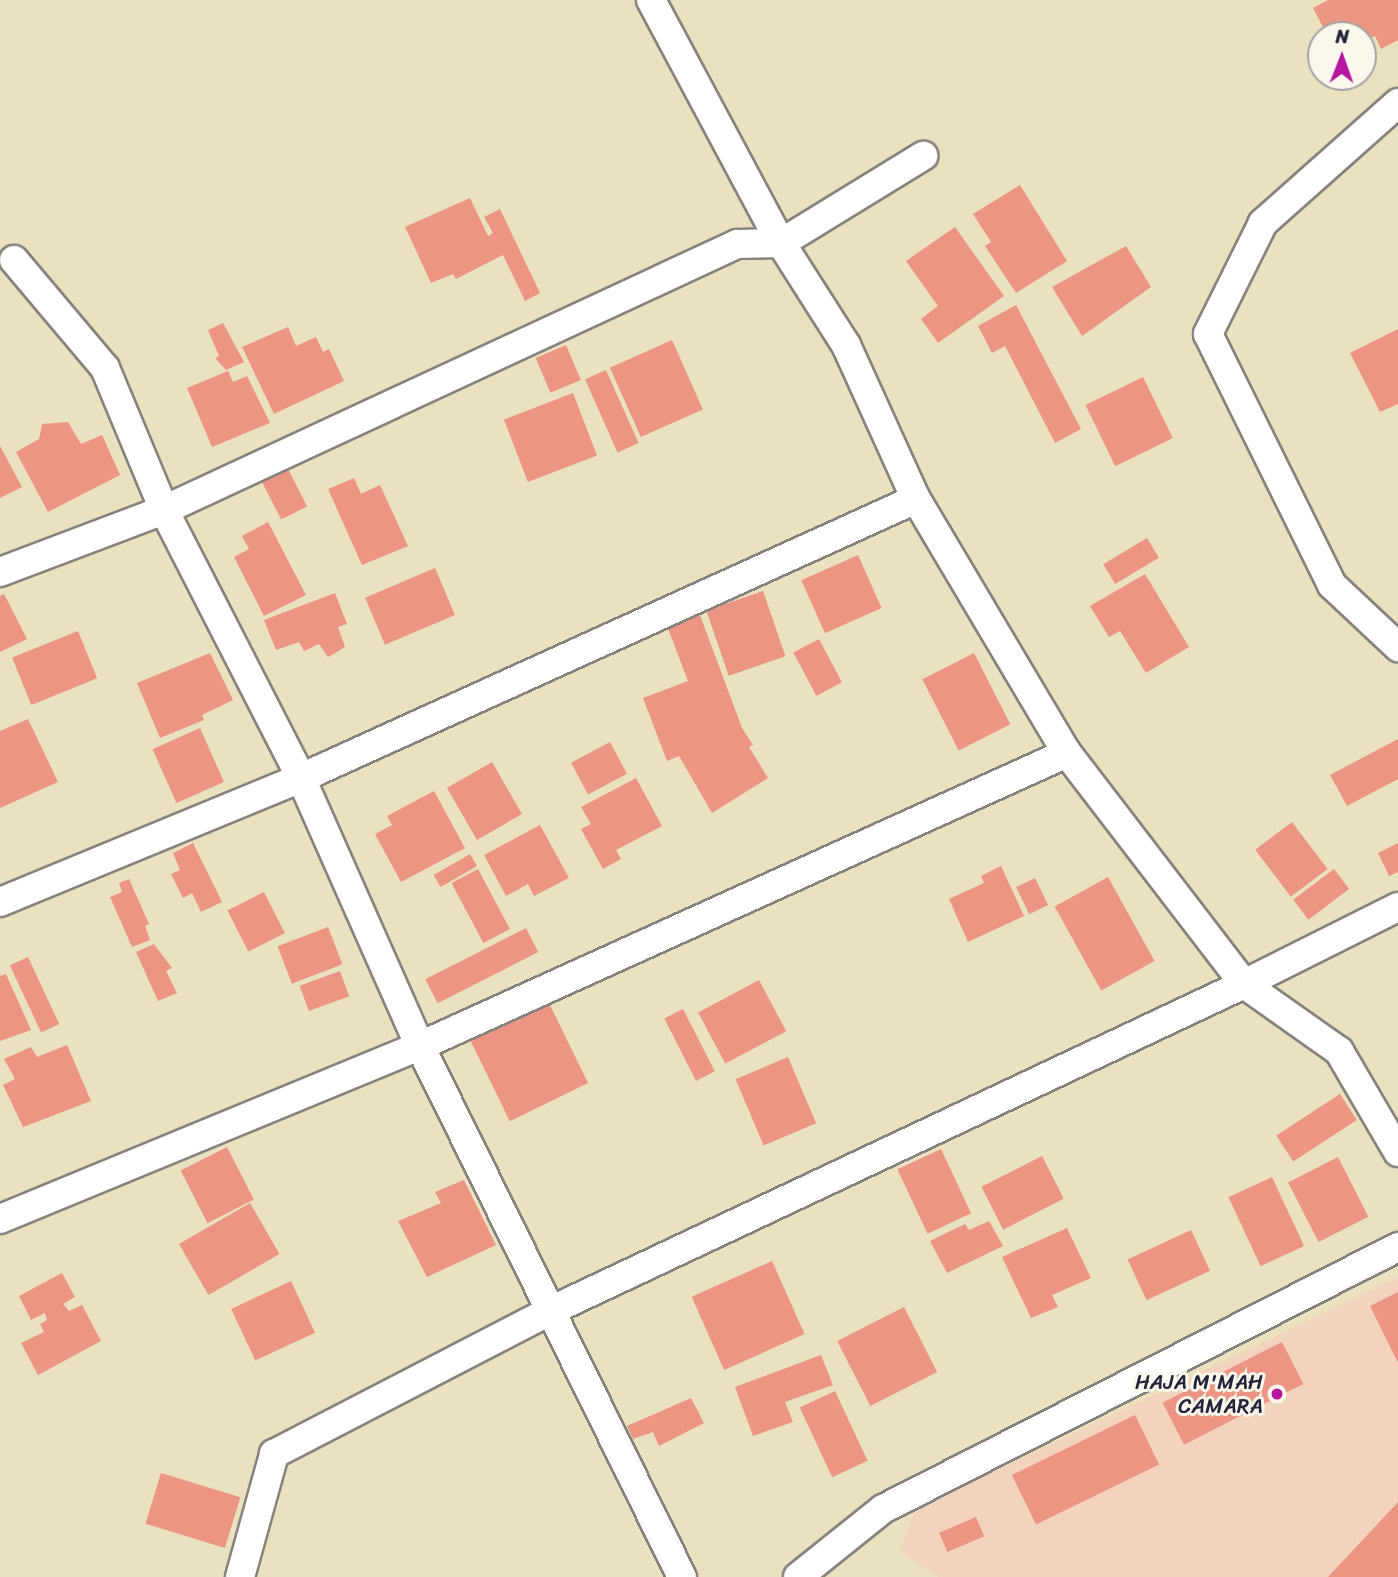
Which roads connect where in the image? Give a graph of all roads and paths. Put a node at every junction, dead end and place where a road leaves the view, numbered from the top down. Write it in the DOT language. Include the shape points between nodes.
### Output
graph roads {
  1 [pos="650,0"];
  2 [pos="1398,103"];
  3 [pos="923,156"];
  4 [pos="781,243"];
  5 [pos="15,260"];
  6 [pos="916,499"];
  7 [pos="164,510"];
  8 [pos="0,572"];
  9 [pos="1398,647"];
  10 [pos="1067,753"];
  11 [pos="302,778"];
  12 [pos="0,902"];
  13 [pos="1398,907"];
  14 [pos="1244,985"];
  15 [pos="420,1045"];
  16 [pos="1398,1152"];
  17 [pos="0,1219"];
  18 [pos="1398,1247"];
  19 [pos="548,1312"];
  20 [pos="240,1577"];
  21 [pos="682,1577"];
  22 [pos="798,1577"];
  1 -- 4 [label="street"];
  2 -- 9 [label="street" via="1263,223 1208,334 1332,584"];
  3 -- 4 [label="street"];
  4 -- 6 [label="street" via="846,345"];
  4 -- 7 [label="street" via="737,244"];
  5 -- 7 [label="street" via="105,368"];
  6 -- 10 [label="street"];
  6 -- 11 [label="street"];
  7 -- 8 [label="street"];
  7 -- 11 [label="street"];
  10 -- 14 [label="street"];
  10 -- 15 [label="street"];
  11 -- 12 [label="street"];
  11 -- 15 [label="street"];
  13 -- 14 [label="street"];
  14 -- 16 [label="street" via="1339,1051"];
  14 -- 19 [label="street"];
  15 -- 17 [label="street"];
  15 -- 19 [label="street"];
  18 -- 22 [label="street" via="883,1509"];
  19 -- 20 [label="street" via="274,1454"];
  19 -- 21 [label="street"];
}
